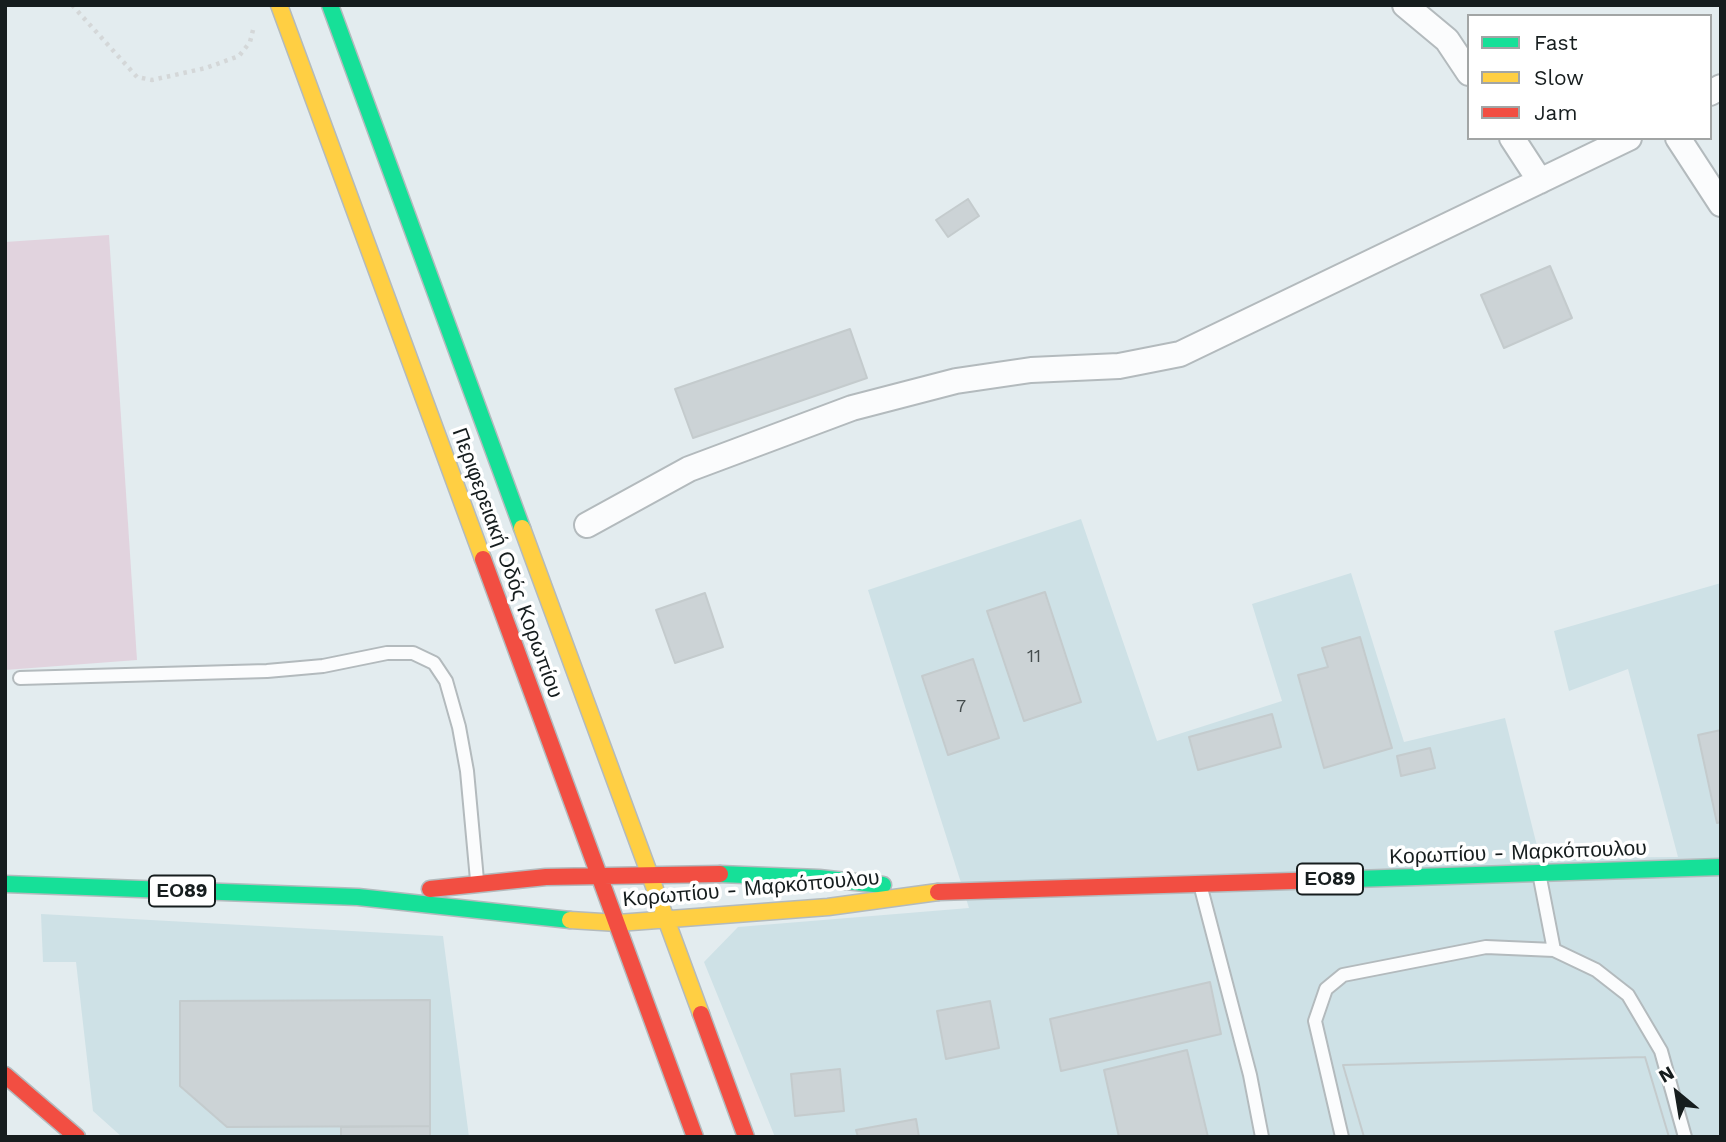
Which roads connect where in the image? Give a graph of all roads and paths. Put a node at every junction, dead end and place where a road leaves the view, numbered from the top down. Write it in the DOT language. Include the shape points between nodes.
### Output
graph roads {
  1 [pos="72,5"];
  2 [pos="279,5"];
  3 [pos="330,5"];
  4 [pos="1405,5"];
  5 [pos="252,20"];
  6 [pos="1467,70"];
  7 [pos="1513,140"];
  8 [pos="1625,140"];
  9 [pos="1679,140"];
  10 [pos="1540,181"];
  11 [pos="1721,204"];
  12 [pos="587,525"];
  13 [pos="20,678"];
  14 [pos="1721,867"];
  15 [pos="1539,872"];
  16 [pos="600,875"];
  17 [pos="652,875"];
  18 [pos="5,884"];
  19 [pos="477,884"];
  20 [pos="1200,884"];
  21 [pos="939,892"];
  22 [pos="358,897"];
  23 [pos="669,921"];
  24 [pos="618,923"];
  25 [pos="1554,950"];
  26 [pos="5,1075"];
  27 [pos="77,1137"];
  28 [pos="695,1137"];
  29 [pos="746,1137"];
  30 [pos="1262,1137"];
  31 [pos="1342,1137"];
  32 [pos="1685,1137"];
  1 -- 5 [label="path" via="137,77 152,80 239,56 250,42"];
  2 -- 16 [label="main road, Περιφερειακή Οδός Κορωπίου"];
  3 -- 17 [label="main road, Περιφερειακή Οδός Κορωπίου"];
  4 -- 6 [label="street" via="1447,40"];
  7 -- 10 [label="street"];
  8 -- 10 [label="street"];
  9 -- 11 [label="street"];
  10 -- 12 [label="street" via="1180,354 1119,366 1031,370 956,381 852,408 689,469"];
  13 -- 19 [label="lane" via="268,671 413,653 433,663 446,681 459,727"];
  14 -- 15 [label="main road, Κορωπίου - Μαρκόπουλου / ΕΟ89"];
  15 -- 20 [label="main road, Κορωπίου - Μαρκόπουλου / ΕΟ89"];
  15 -- 25 [label="lane"];
  16 -- 17 [label="main road, Κορωπίου - Μαρκόπουλου / ΕΟ89"];
  16 -- 19 [label="main road, Κορωπίου - Μαρκόπουλου / ΕΟ89"];
  16 -- 24 [label="main road, Περιφερειακή Οδός Κορωπίου"];
  17 -- 21 [label="main road, Κορωπίου - Μαρκόπουλου / ΕΟ89" via="819,878"];
  17 -- 23 [label="main road, Περιφερειακή Οδός Κορωπίου"];
  18 -- 22 [label="main road, Κορωπίου - Μαρκόπουλου / ΕΟ89"];
  19 -- 22 [label="main road, Κορωπίου - Μαρκόπουλου / ΕΟ89"];
  20 -- 21 [label="main road, Κορωπίου - Μαρκόπουλου / ΕΟ89"];
  20 -- 30 [label="lane"];
  21 -- 23 [label="main road, Κορωπίου - Μαρκόπουλου / ΕΟ89"];
  22 -- 24 [label="main road, Κορωπίου - Μαρκόπουλου / ΕΟ89"];
  23 -- 24 [label="main road, Κορωπίου - Μαρκόπουλου / ΕΟ89"];
  23 -- 29 [label="main road, Περιφερειακή Οδός Κορωπίου"];
  24 -- 28 [label="main road, Περιφερειακή Οδός Κορωπίου"];
  25 -- 31 [label="lane" via="1486,947 1343,975 1326,989 1315,1021"];
  25 -- 32 [label="lane" via="1596,970 1628,995 1661,1051"];
  26 -- 27 [label="main road"];
}
